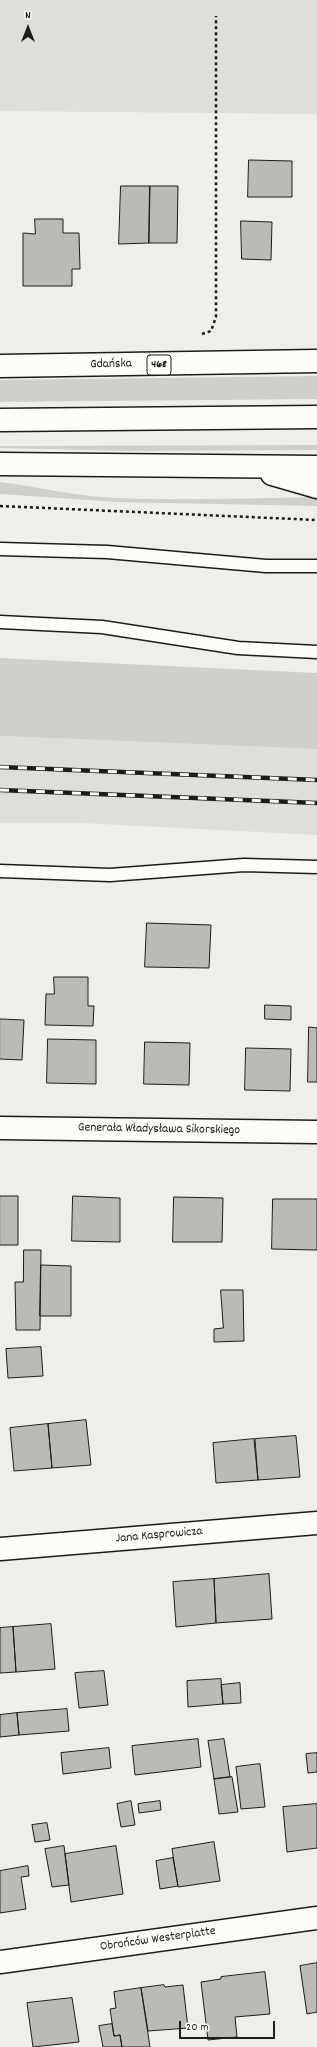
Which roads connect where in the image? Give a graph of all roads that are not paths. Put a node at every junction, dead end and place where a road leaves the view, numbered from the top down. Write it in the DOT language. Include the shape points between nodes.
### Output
graph roads {
  1 [pos="317,361"];
  2 [pos="0,366"];
  3 [pos="317,417"];
  4 [pos="0,420"];
  5 [pos="0,464"];
  6 [pos="245,467"];
  7 [pos="317,467"];
  8 [pos="317,487"];
  9 [pos="0,549"];
  10 [pos="317,566"];
  11 [pos="0,622"];
  12 [pos="317,652"];
  13 [pos="317,868"];
  14 [pos="0,871"];
  15 [pos="0,1128"];
  16 [pos="317,1132"];
  17 [pos="317,1523"];
  18 [pos="0,1550"];
  19 [pos="317,1918"];
  20 [pos="0,1962"];
  1 -- 2 [label="main road, Gdańska / 468"];
  3 -- 4 [label="main road"];
  5 -- 6 [label="main road"];
  6 -- 7 [label="main road"];
  6 -- 8 [label="main road"];
  9 -- 10 [label="lane" via="107,552 266,566"];
  11 -- 12 [label="lane" via="102,626 238,648"];
  13 -- 14 [label="lane" via="244,865 110,875"];
  15 -- 16 [label="main road, Generała Władysława Sikorskiego"];
  17 -- 18 [label="main road, Jana Kasprowicza"];
  19 -- 20 [label="main road, Obrońców Westerplatte"];
}
